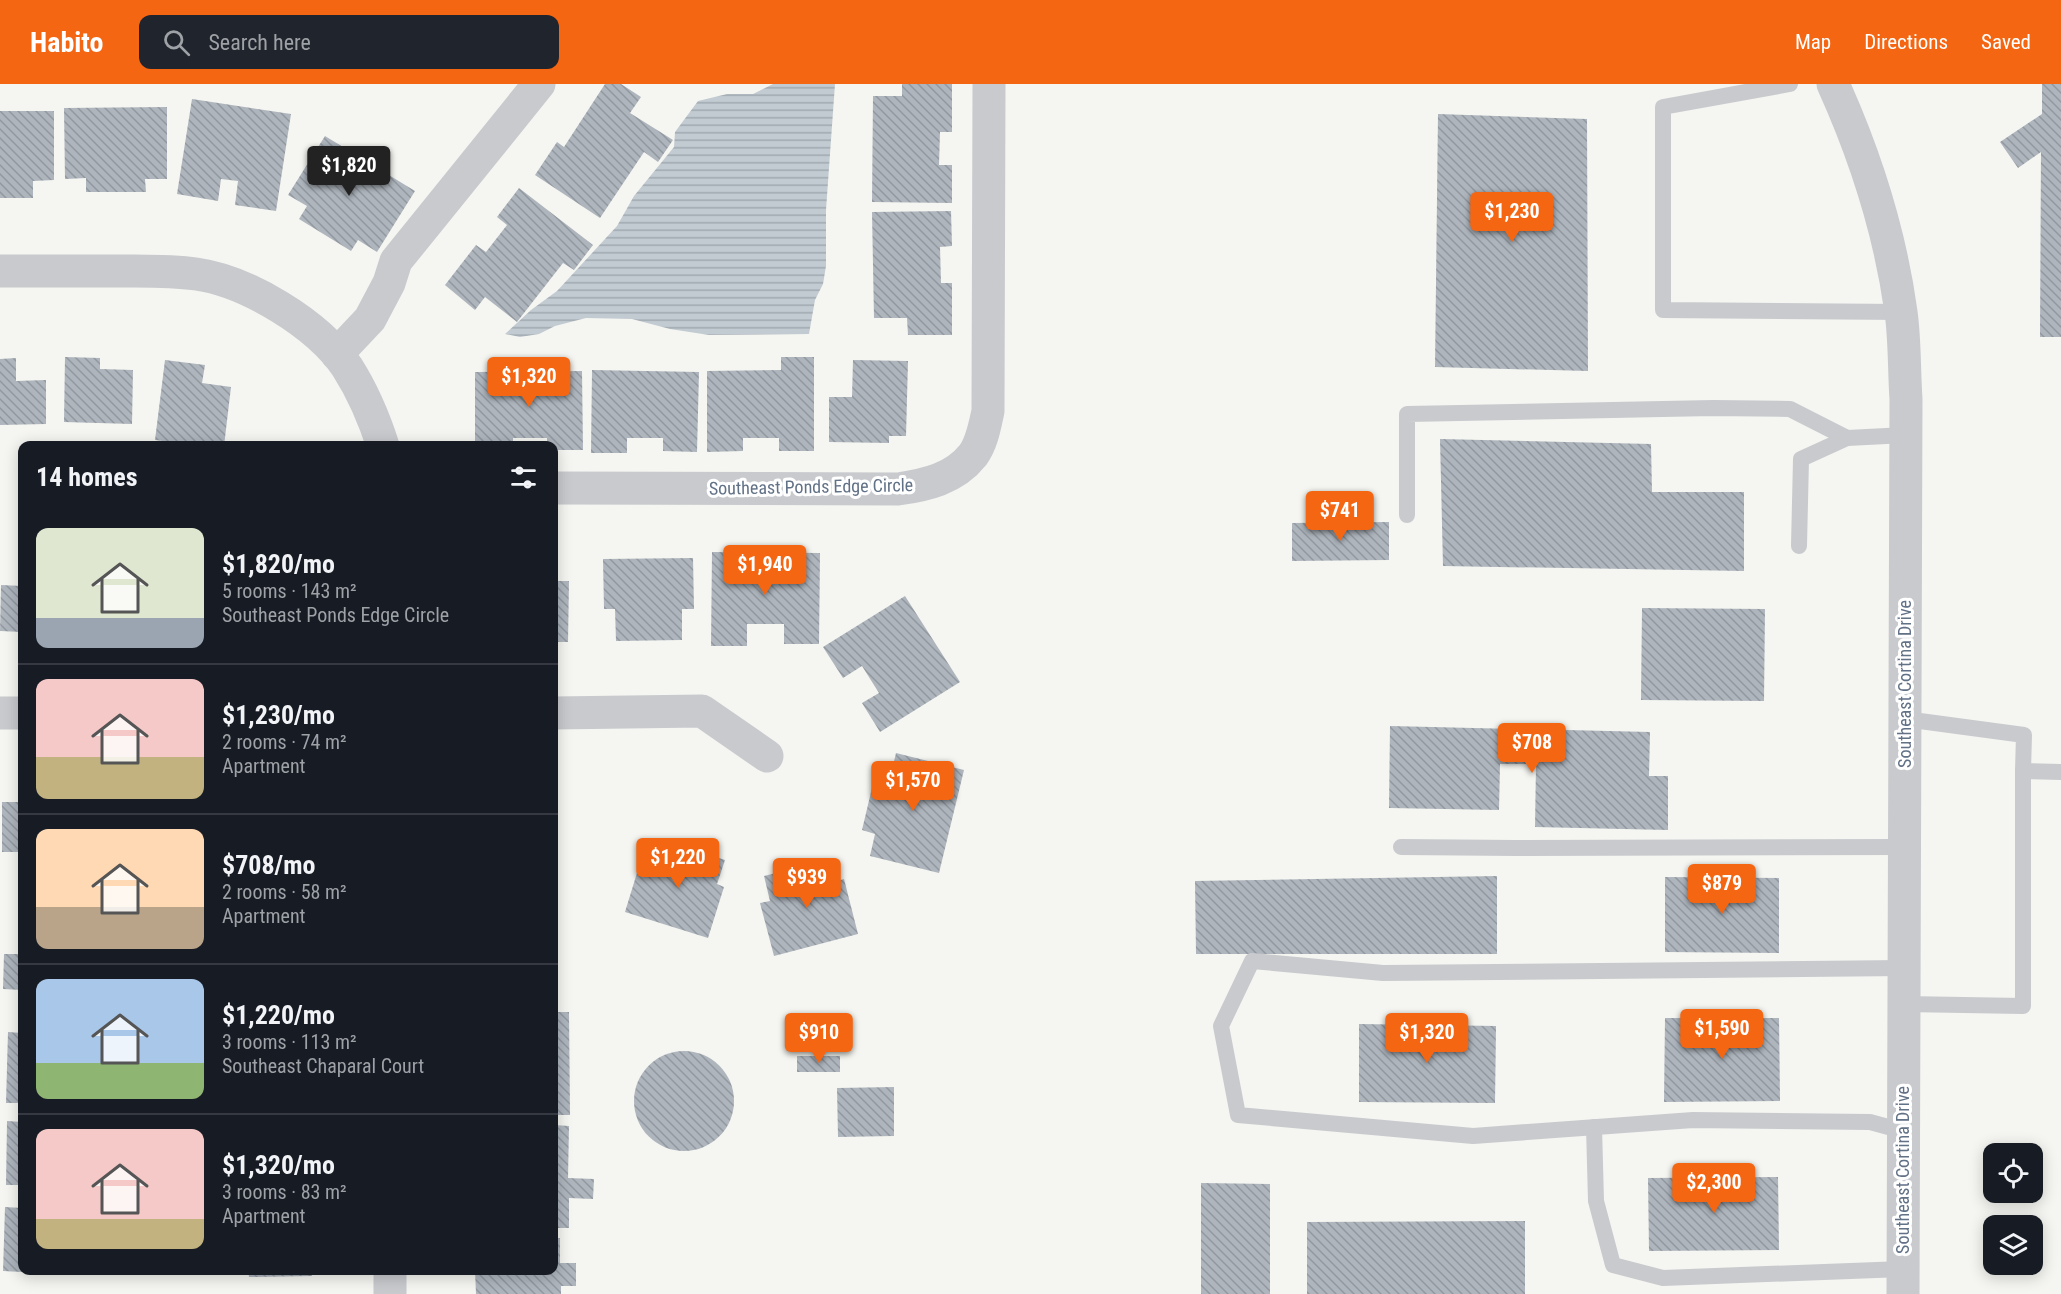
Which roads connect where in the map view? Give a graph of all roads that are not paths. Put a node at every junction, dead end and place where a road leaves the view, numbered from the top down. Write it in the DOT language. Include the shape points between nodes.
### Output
graph roads {
  1 [pos="539,84"];
  2 [pos="989,84"];
  3 [pos="1790,84"];
  4 [pos="1833,84"];
  5 [pos="0,271"];
  6 [pos="1901,312"];
  7 [pos="337,354"];
  8 [pos="1906,435"];
  9 [pos="1846,438"];
  10 [pos="381,441"];
  11 [pos="558,488"];
  12 [pos="1407,515"];
  13 [pos="1799,546"];
  14 [pos="558,712"];
  15 [pos="0,713"];
  16 [pos="18,713"];
  17 [pos="1905,719"];
  18 [pos="767,756"];
  19 [pos="2023,771"];
  20 [pos="2061,772"];
  21 [pos="1401,847"];
  22 [pos="1905,847"];
  23 [pos="1904,968"];
  24 [pos="1904,1004"];
  25 [pos="1594,1127"];
  26 [pos="1903,1131"];
  27 [pos="390,1275"];
  28 [pos="1903,1281"];
  29 [pos="390,1294"];
  1 -- 7 [label="street" via="396,261 370,320"];
  2 -- 11 [label="street, Southeast Ponds Edge Circle" via="988,411 974,454 936,482 898,489"];
  3 -- 6 [label="lane" via="1664,107 1664,310"];
  4 -- 6 [label="street, Southeast Cortina Drive" via="1879,203"];
  5 -- 7 [label="street" via="197,274 236,285 275,303"];
  6 -- 8 [label="street, Southeast Cortina Drive"];
  7 -- 10 [label="street" via="372,413"];
  8 -- 9 [label="lane"];
  8 -- 17 [label="street, Southeast Cortina Drive"];
  9 -- 12 [label="lane" via="1790,409 1407,414"];
  9 -- 13 [label="lane" via="1802,459"];
  14 -- 18 [label="street" via="702,711"];
  15 -- 16 [label="street"];
  17 -- 19 [label="lane" via="2024,735"];
  17 -- 22 [label="street, Southeast Cortina Drive"];
  19 -- 20 [label="lane"];
  19 -- 24 [label="lane" via="2023,1006"];
  21 -- 22 [label="lane"];
  22 -- 23 [label="street, Southeast Cortina Drive"];
  23 -- 24 [label="street, Southeast Cortina Drive"];
  23 -- 25 [label="lane" via="1383,973 1252,961 1221,1026 1238,1115 1473,1136"];
  24 -- 26 [label="street, Southeast Cortina Drive"];
  25 -- 26 [label="lane" via="1693,1120 1870,1122"];
  25 -- 28 [label="lane" via="1596,1201 1613,1265 1663,1278"];
  26 -- 28 [label="street, Southeast Cortina Drive"];
  27 -- 29 [label="street"];
}
